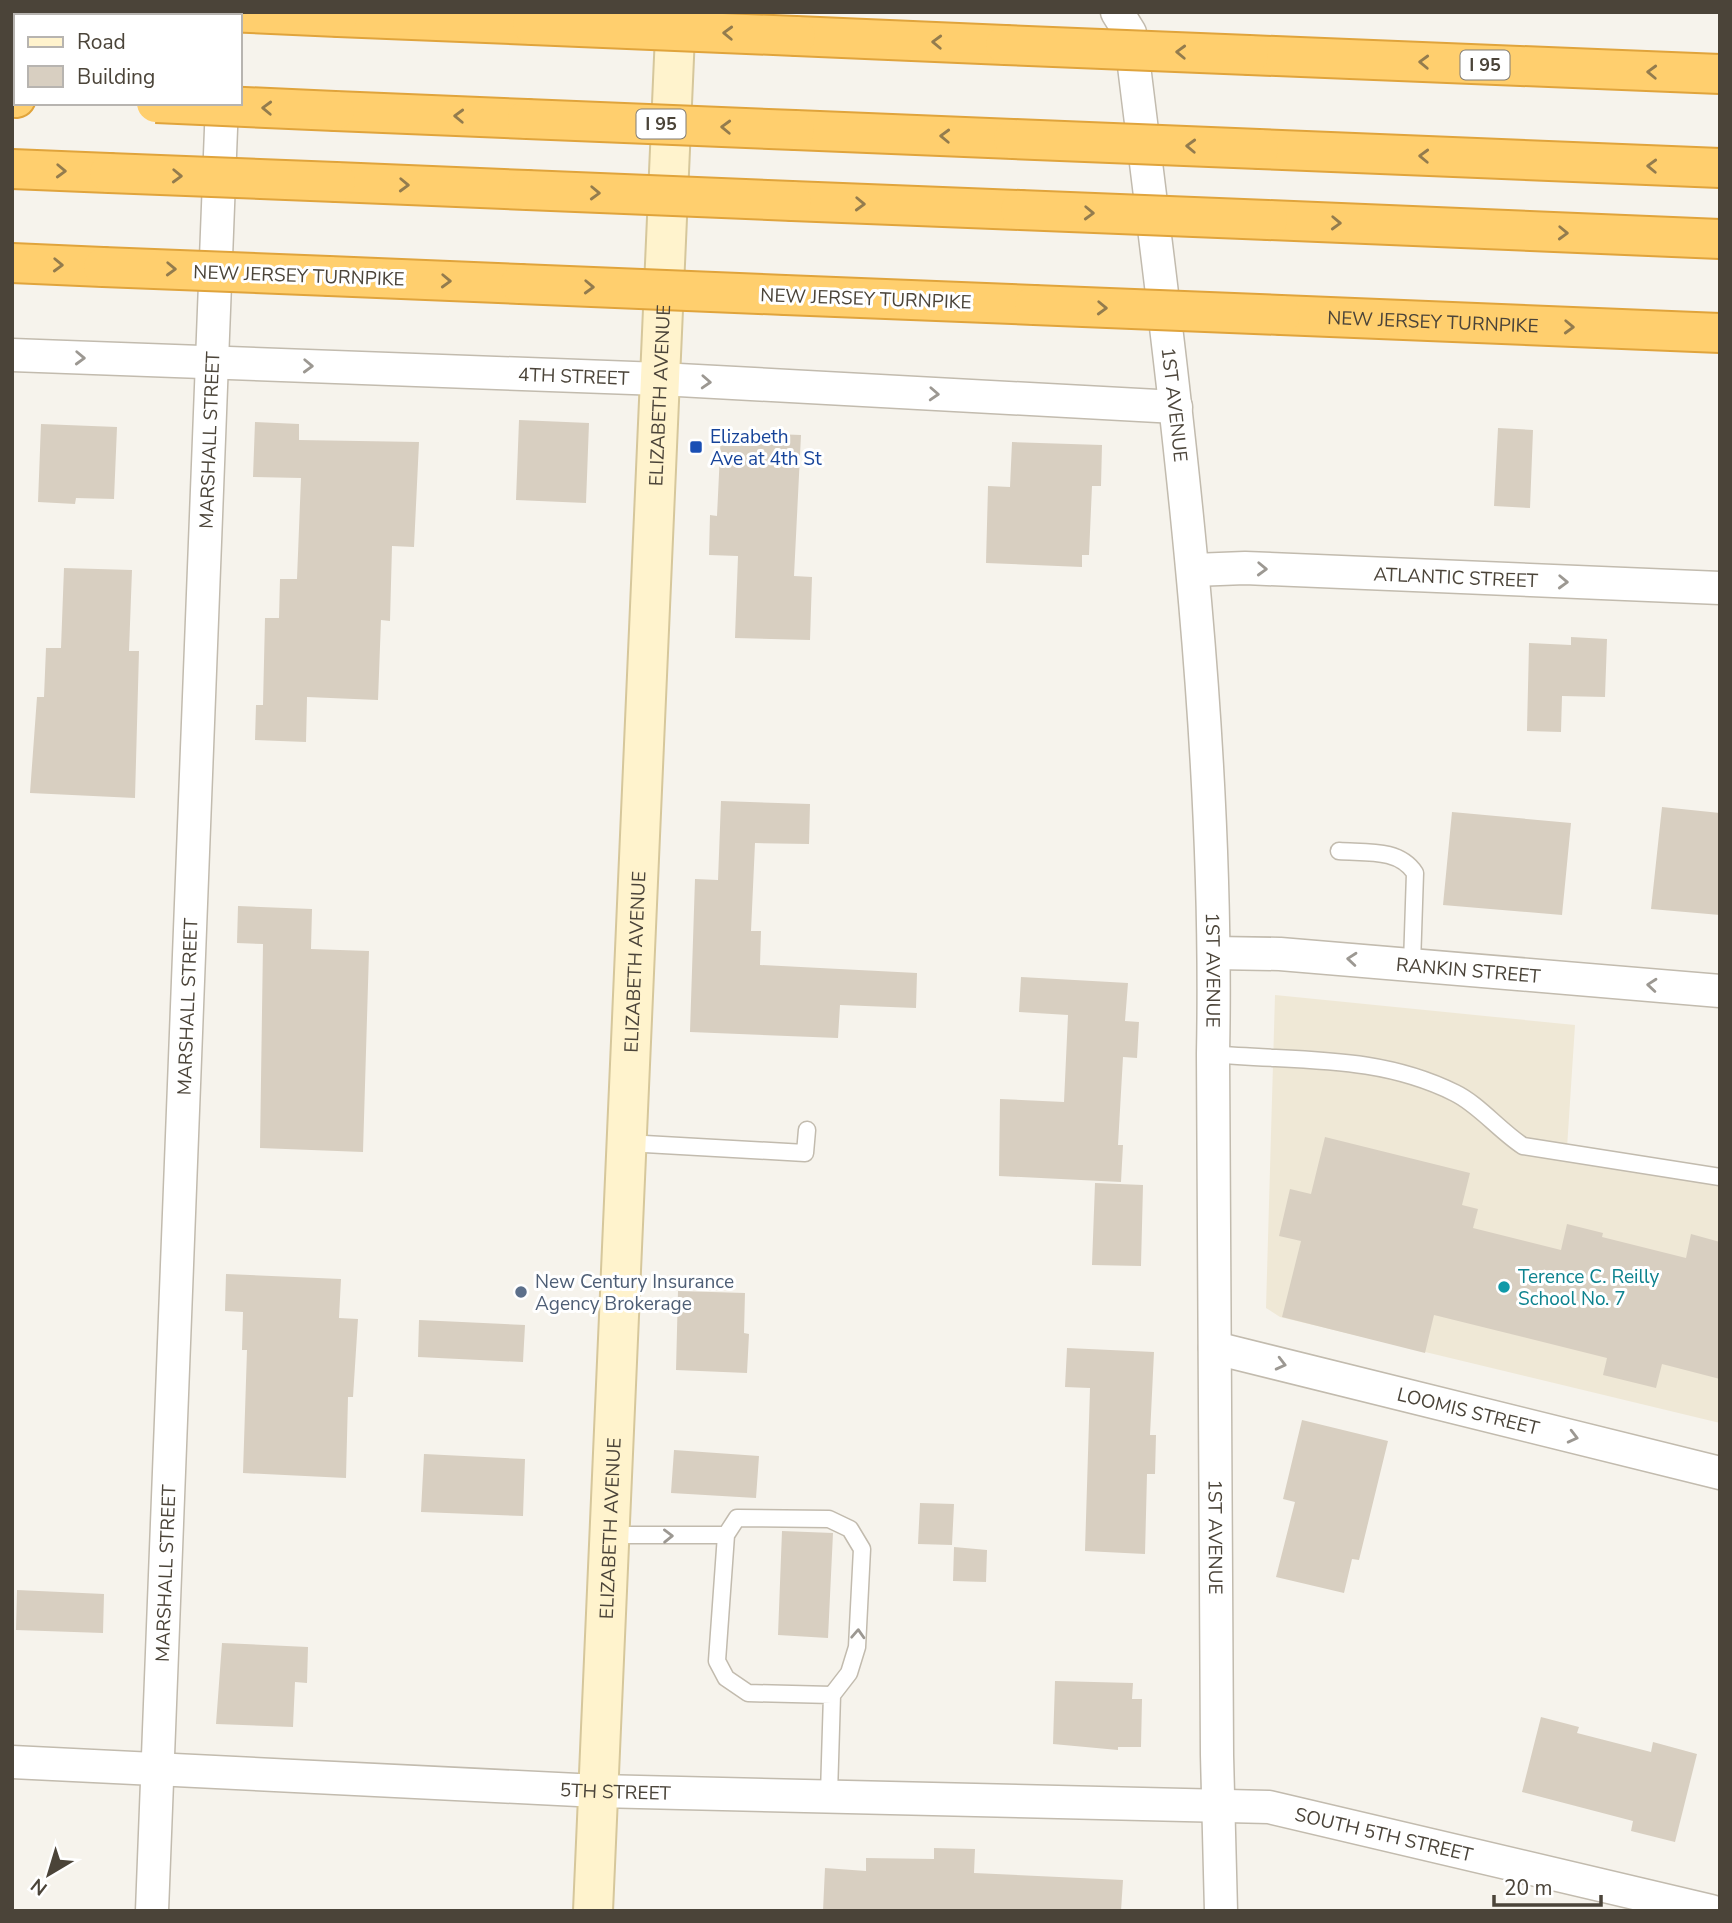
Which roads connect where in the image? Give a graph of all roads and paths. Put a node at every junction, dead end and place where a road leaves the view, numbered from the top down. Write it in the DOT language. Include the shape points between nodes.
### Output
graph roads {
  1 [pos="676,12"];
  2 [pos="226,13"];
  3 [pos="1128,19"];
  4 [pos="1720,75"];
  5 [pos="201,105"];
  6 [pos="222,105"];
  7 [pos="1720,168"];
  8 [pos="12,169"];
  9 [pos="1720,239"];
  10 [pos="12,263"];
  11 [pos="1720,333"];
  12 [pos="12,355"];
  13 [pos="212,362"];
  14 [pos="660,379"];
  15 [pos="1176,407"];
  16 [pos="1194,570"];
  17 [pos="1720,588"];
  18 [pos="1339,851"];
  19 [pos="1215,953"];
  20 [pos="1412,964"];
  21 [pos="1720,991"];
  22 [pos="1213,1054"];
  23 [pos="807,1130"];
  24 [pos="627,1143"];
  25 [pos="1720,1177"];
  26 [pos="1215,1348"];
  27 [pos="1720,1473"];
  28 [pos="610,1535"];
  29 [pos="726,1535"];
  30 [pos="832,1695"];
  31 [pos="12,1762"];
  32 [pos="158,1770"];
  33 [pos="598,1791"];
  34 [pos="829,1794"];
  35 [pos="1218,1807"];
  36 [pos="152,1911"];
  37 [pos="593,1911"];
  38 [pos="1221,1911"];
  39 [pos="1711,1911"];
  1 -- 14 [label="street, ELIZABETH AVENUE"];
  4 -- 2 [label="highway, I 95, one-way, bridge"];
  3 -- 15 [label="street, 1ST AVENUE"];
  7 -- 5 [label="highway, I 95, one-way, bridge"];
  6 -- 13 [label="street, MARSHALL STREET"];
  8 -- 9 [label="highway, one-way, bridge"];
  10 -- 11 [label="highway, NEW JERSEY TURNPIKE, one-way, bridge"];
  12 -- 13 [label="street, 4TH STREET, one-way"];
  13 -- 14 [label="street, 4TH STREET, one-way"];
  13 -- 32 [label="street, MARSHALL STREET"];
  14 -- 15 [label="street, 4TH STREET, one-way"];
  14 -- 24 [label="street, ELIZABETH AVENUE"];
  15 -- 16 [label="street, 1ST AVENUE"];
  16 -- 17 [label="street, ATLANTIC STREET, one-way" via="1245,568"];
  16 -- 19 [label="street, 1ST AVENUE"];
  18 -- 20 [label="lane" via="1396,856 1408,862 1415,873"];
  20 -- 19 [label="street, RANKIN STREET, one-way"];
  19 -- 22 [label="street, 1ST AVENUE"];
  21 -- 20 [label="street, RANKIN STREET, one-way"];
  22 -- 25 [label="lane" via="1343,1061 1398,1069 1458,1094 1523,1146"];
  22 -- 26 [label="street, 1ST AVENUE"];
  23 -- 24 [label="lane" via="805,1153"];
  24 -- 28 [label="street, ELIZABETH AVENUE"];
  26 -- 27 [label="street, LOOMIS STREET, one-way"];
  26 -- 35 [label="street, 1ST AVENUE"];
  28 -- 29 [label="lane, one-way"];
  28 -- 33 [label="street, ELIZABETH AVENUE"];
  29 -- 30 [label="lane" via="717,1661 726,1678 748,1693"];
  30 -- 29 [label="lane, one-way" via="849,1673 857,1647 862,1549 850,1529 829,1519 737,1518"];
  30 -- 34 [label="lane"];
  31 -- 32 [label="street, 5TH STREET"];
  32 -- 33 [label="street, 5TH STREET"];
  32 -- 36 [label="street, MARSHALL STREET"];
  33 -- 34 [label="street, 5TH STREET"];
  33 -- 37 [label="street, ELIZABETH AVENUE"];
  34 -- 35 [label="street, 5TH STREET"];
  35 -- 38 [label="street, 1ST AVENUE"];
  35 -- 39 [label="street, SOUTH 5TH STREET" via="1269,1807"];
}
